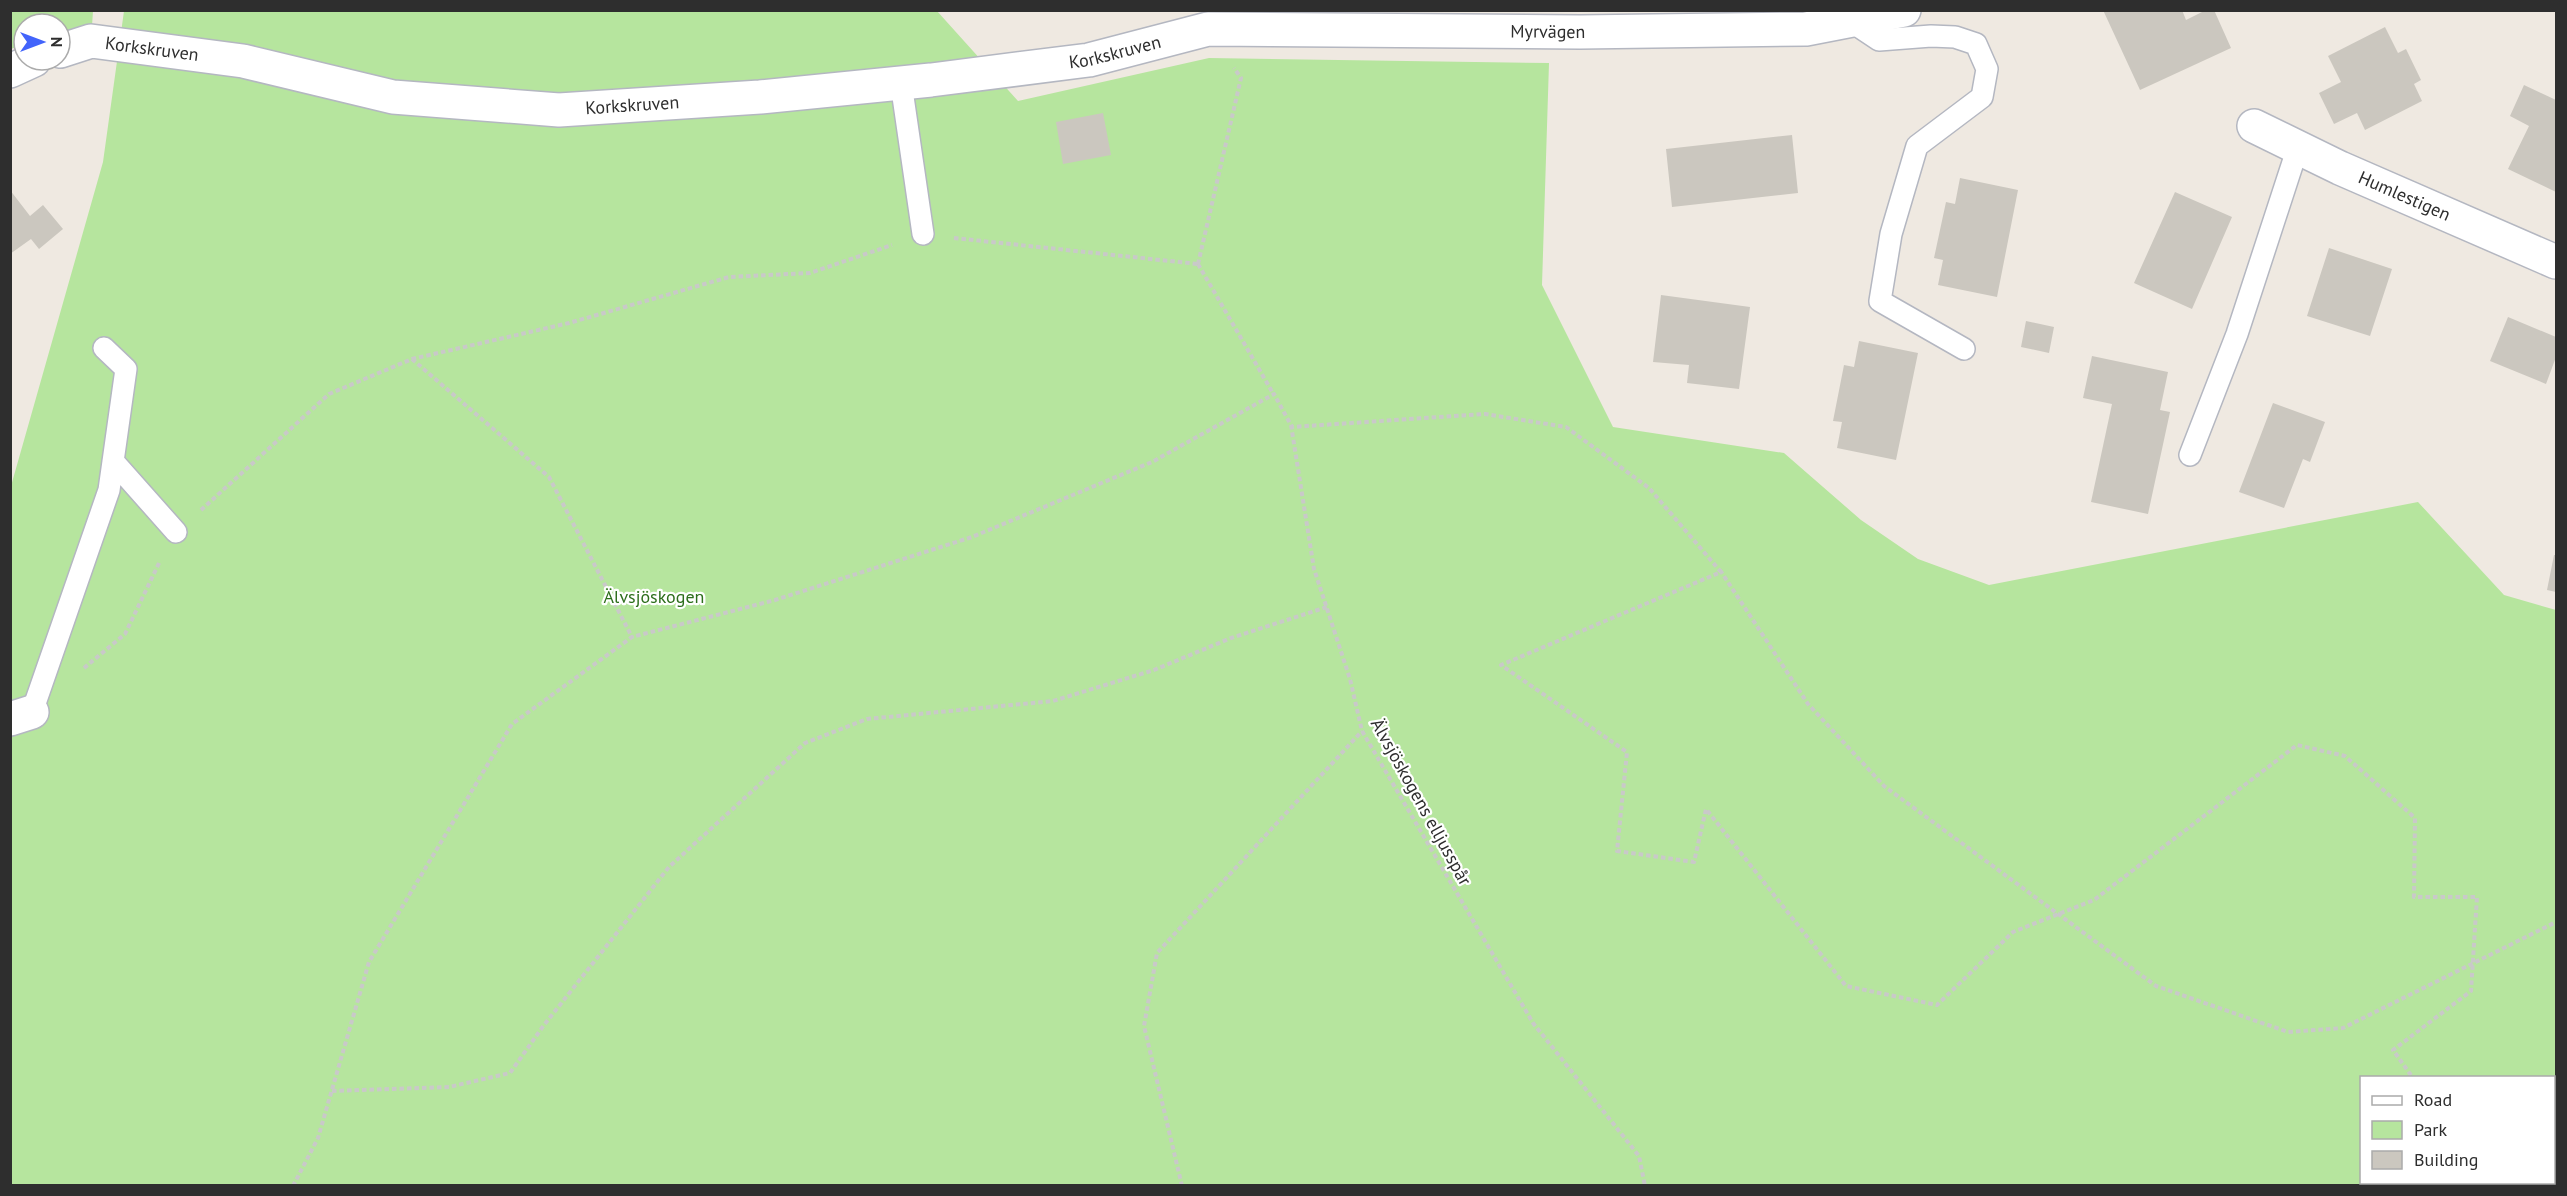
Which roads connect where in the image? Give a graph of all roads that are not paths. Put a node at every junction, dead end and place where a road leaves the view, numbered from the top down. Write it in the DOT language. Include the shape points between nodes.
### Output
graph roads {
  1 [pos="1904,10"];
  2 [pos="1207,20"];
  3 [pos="1852,22"];
  4 [pos="72,47"];
  5 [pos="901,83"];
  6 [pos="2254,126"];
  7 [pos="2298,147"];
  8 [pos="922,234"];
  9 [pos="2556,262"];
  10 [pos="104,348"];
  11 [pos="1964,349"];
  12 [pos="2190,455"];
  13 [pos="113,461"];
  14 [pos="176,532"];
  15 [pos="21,716"];
  1 -- 3 [label="street, Myrvägen"];
  2 -- 3 [label="street, Myrvägen" via="1557,32 1782,30"];
  2 -- 5 [label="street, Korkskruven" via="1089,60"];
  3 -- 11 [label="lane" via="1879,40 1955,37 1976,45 1987,69 1982,97 1917,146 1891,234 1880,301"];
  4 -- 5 [label="street, Korkskruven" via="91,41 243,61 393,96 560,110"];
  5 -- 8 [label="lane"];
  6 -- 7 [label="street, Humlestigen"];
  7 -- 9 [label="street, Humlestigen"];
  7 -- 12 [label="lane" via="2237,334"];
  10 -- 13 [label="lane" via="126,369"];
  13 -- 14 [label="lane"];
  13 -- 15 [label="lane" via="109,490"];
}
